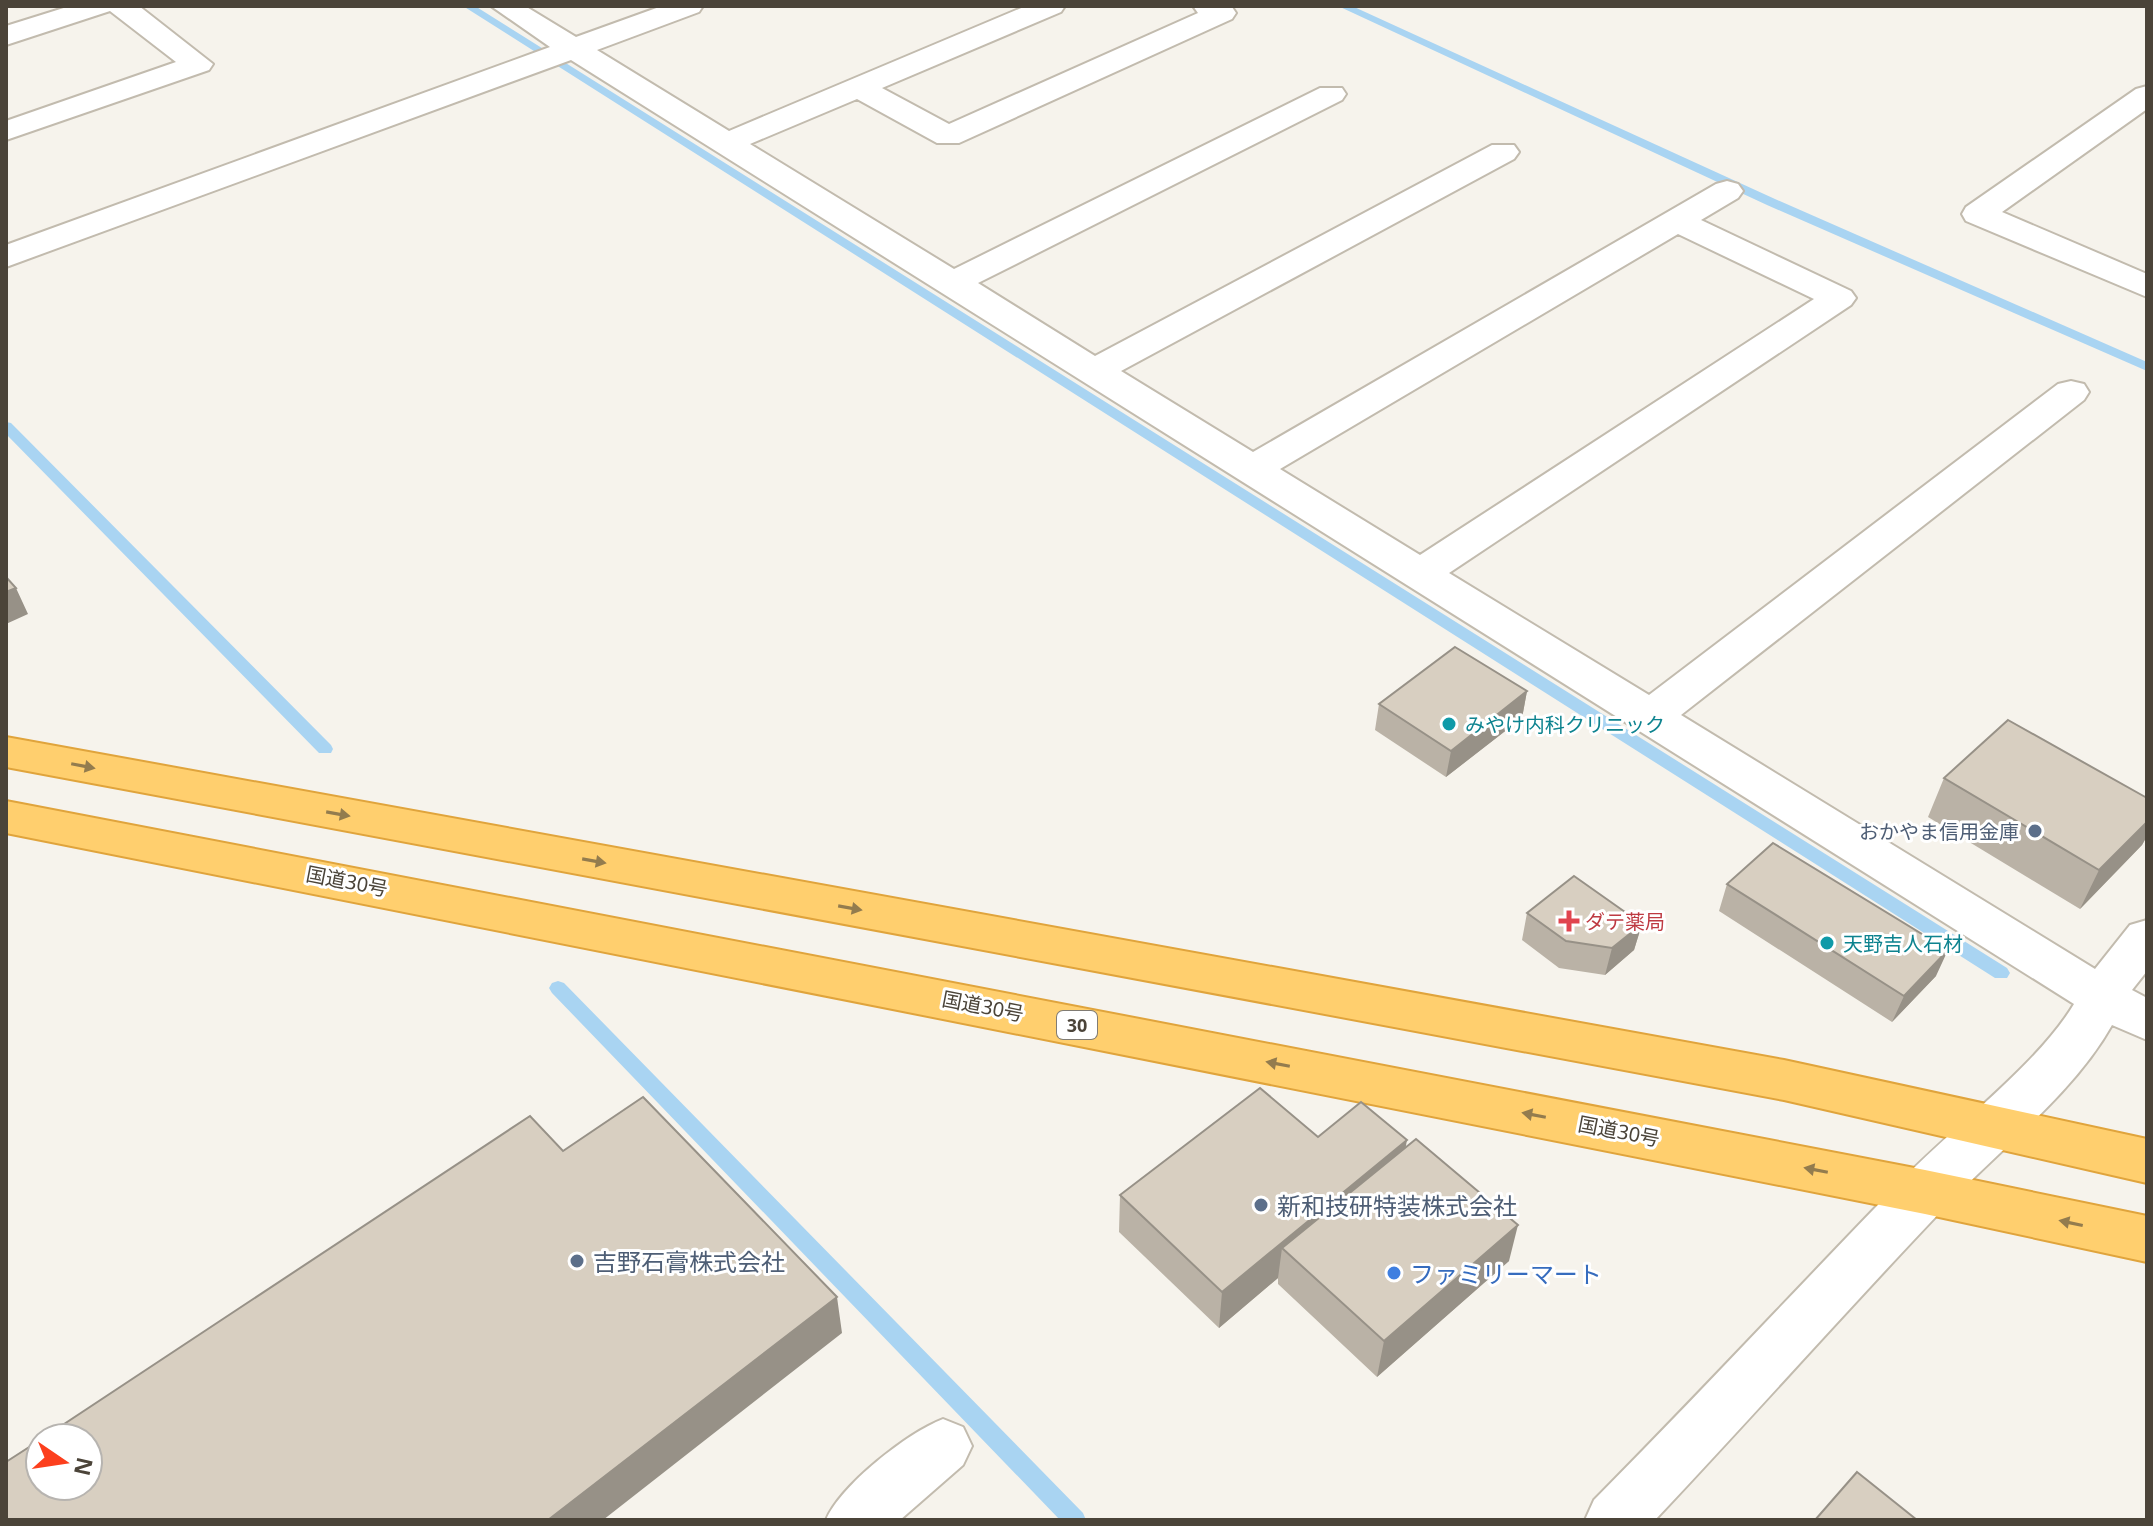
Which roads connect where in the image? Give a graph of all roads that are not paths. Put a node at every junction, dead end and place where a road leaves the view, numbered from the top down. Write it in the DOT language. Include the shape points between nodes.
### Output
graph roads {
  1 [pos="99,6"];
  2 [pos="121,6"];
  3 [pos="505,6"];
  4 [pos="689,6"];
  5 [pos="1051,6"];
  6 [pos="1207,6"];
  7 [pos="6,36"];
  8 [pos="556,54"];
  9 [pos="859,88"];
  10 [pos="1331,94"];
  11 [pos="2147,95"];
  12 [pos="6,131"];
  13 [pos="724,144"];
  14 [pos="1503,152"];
  15 [pos="1727,191"];
  16 [pos="1677,221"];
  17 [pos="6,257"];
  18 [pos="950,284"];
  19 [pos="2147,287"];
  20 [pos="1092,372"];
  21 [pos="2071,392"];
  22 [pos="1250,470"];
  23 [pos="1419,574"];
  24 [pos="1649,717"];
  25 [pos="6,752"];
  26 [pos="6,817"];
  27 [pos="2147,938"];
  28 [pos="2102,997"];
  29 [pos="2147,1021"];
  30 [pos="1990,1125"];
  31 [pos="2147,1161"];
  32 [pos="1925,1192"];
  33 [pos="2147,1239"];
  34 [pos="943,1446"];
  35 [pos="856,1520"];
  36 [pos="1615,1520"];
  1 -- 7 [label="street"];
  2 -- 12 [label="street" via="198,64"];
  3 -- 8 [label="street"];
  4 -- 8 [label="street"];
  5 -- 9 [label="street"];
  6 -- 9 [label="street" via="1222,13 948,136"];
  8 -- 13 [label="street"];
  8 -- 17 [label="street"];
  9 -- 13 [label="street"];
  10 -- 18 [label="street"];
  11 -- 19 [label="street" via="1978,214"];
  13 -- 18 [label="street"];
  14 -- 20 [label="street"];
  15 -- 16 [label="street"];
  16 -- 22 [label="street"];
  16 -- 23 [label="street" via="1839,298"];
  18 -- 20 [label="street"];
  20 -- 22 [label="street"];
  21 -- 24 [label="street"];
  22 -- 23 [label="street"];
  23 -- 24 [label="street"];
  24 -- 28 [label="street"];
  25 -- 30 [label="highway, one-way" via="1784,1080"];
  32 -- 26 [label="highway, 国道30号 / 30, one-way"];
  27 -- 28 [label="street"];
  28 -- 29 [label="street"];
  28 -- 30 [label="street" via="2076,1038"];
  30 -- 31 [label="highway"];
  30 -- 32 [label="street"];
  33 -- 32 [label="highway, 国道30号 / 30, one-way"];
  32 -- 36 [label="street"];
  34 -- 35 [label="street"];
}
